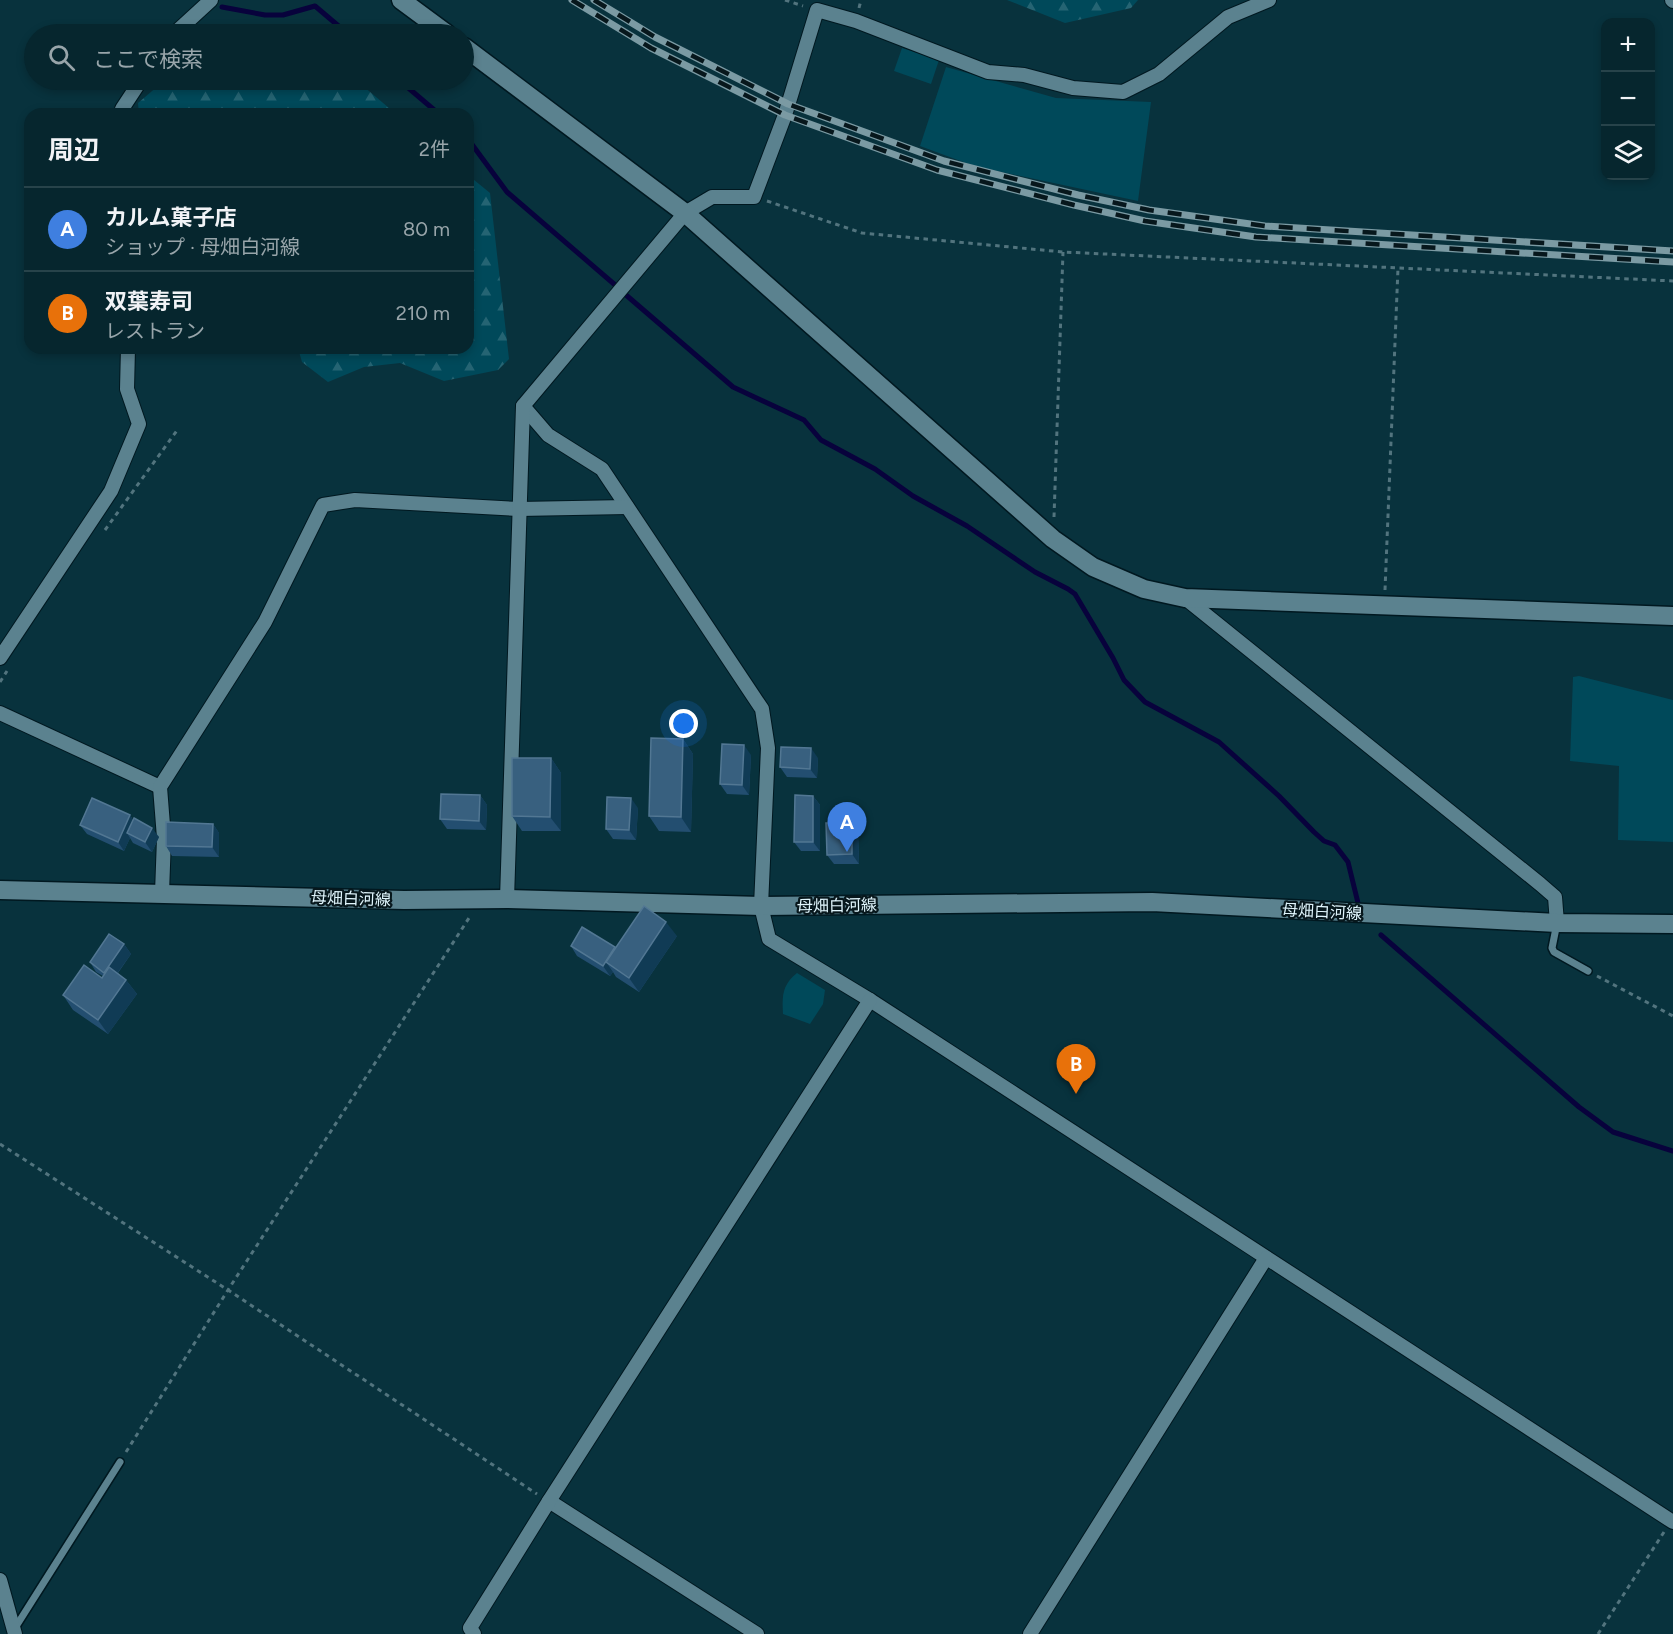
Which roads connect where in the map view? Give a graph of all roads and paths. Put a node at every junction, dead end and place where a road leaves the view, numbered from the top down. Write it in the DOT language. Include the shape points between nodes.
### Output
graph roads {
  1 [pos="211,0"];
  2 [pos="401,0"];
  3 [pos="1269,0"];
  4 [pos="185,24"];
  5 [pos="433,24"];
  6 [pos="474,55"];
  7 [pos="134,90"];
  8 [pos="123,108"];
  9 [pos="754,197"];
  10 [pos="685,213"];
  11 [pos="1063,252"];
  12 [pos="1398,268"];
  13 [pos="1673,281"];
  14 [pos="128,354"];
  15 [pos="523,406"];
  16 [pos="627,507"];
  17 [pos="519,509"];
  18 [pos="1053,539"];
  19 [pos="1185,598"];
  20 [pos="1384,607"];
  21 [pos="1673,616"];
  22 [pos="0,658"];
  23 [pos="0,713"];
  24 [pos="160,787"];
  25 [pos="0,890"];
  26 [pos="162,893"];
  27 [pos="507,899"];
  28 [pos="477,900"];
  29 [pos="761,906"];
  30 [pos="1557,923"];
  31 [pos="1673,924"];
  32 [pos="1588,971"];
  33 [pos="870,1000"];
  34 [pos="1673,1016"];
  35 [pos="0,1144"];
  36 [pos="1266,1258"];
  37 [pos="228,1290"];
  38 [pos="120,1462"];
  39 [pos="549,1501"];
  40 [pos="1672,1520"];
  41 [pos="0,1580"];
  42 [pos="15,1631"];
  43 [pos="474,1634"];
  44 [pos="757,1634"];
  45 [pos="1030,1634"];
  46 [pos="1598,1634"];
  1 -- 4 [label="street"];
  2 -- 5 [label="main road"];
  3 -- 9 [label="street" via="1228,17 1159,74 1123,92 1073,88 1024,75 988,72 817,10 785,115"];
  6 -- 10 [label="main road"];
  7 -- 8 [label="street"];
  9 -- 10 [label="street" via="712,197"];
  9 -- 11 [label="path" via="862,233"];
  10 -- 15 [label="street"];
  10 -- 18 [label="main road"];
  11 -- 12 [label="path"];
  11 -- 18 [label="path"];
  12 -- 13 [label="path"];
  12 -- 20 [label="path"];
  14 -- 22 [label="street" via="127,389 139,424 111,491"];
  15 -- 16 [label="street" via="548,435 602,469"];
  15 -- 17 [label="street"];
  16 -- 17 [label="street"];
  16 -- 29 [label="street" via="762,709 768,748"];
  17 -- 24 [label="street" via="354,500 323,505 265,622"];
  17 -- 27 [label="street"];
  18 -- 19 [label="main road" via="1093,567 1144,589"];
  19 -- 20 [label="main road"];
  19 -- 30 [label="street" via="1555,897"];
  20 -- 21 [label="main road"];
  23 -- 24 [label="street"];
  24 -- 26 [label="street" via="164,838"];
  25 -- 26 [label="main road, 母畑白河線"];
  26 -- 28 [label="main road, 母畑白河線"];
  27 -- 28 [label="main road, 母畑白河線"];
  27 -- 29 [label="main road, 母畑白河線"];
  28 -- 37 [label="path"];
  29 -- 30 [label="main road, 母畑白河線" via="1152,902"];
  29 -- 33 [label="street" via="769,939"];
  30 -- 31 [label="main road, 母畑白河線"];
  30 -- 32 [label="lane" via="1554,952"];
  32 -- 34 [label="path"];
  33 -- 36 [label="street"];
  33 -- 39 [label="street"];
  35 -- 37 [label="path"];
  36 -- 40 [label="street"];
  36 -- 45 [label="street"];
  37 -- 38 [label="path"];
  37 -- 39 [label="path"];
  38 -- 42 [label="lane"];
  39 -- 43 [label="street" via="471,1628"];
  39 -- 44 [label="street"];
  40 -- 46 [label="path"];
  41 -- 42 [label="street"];
}
